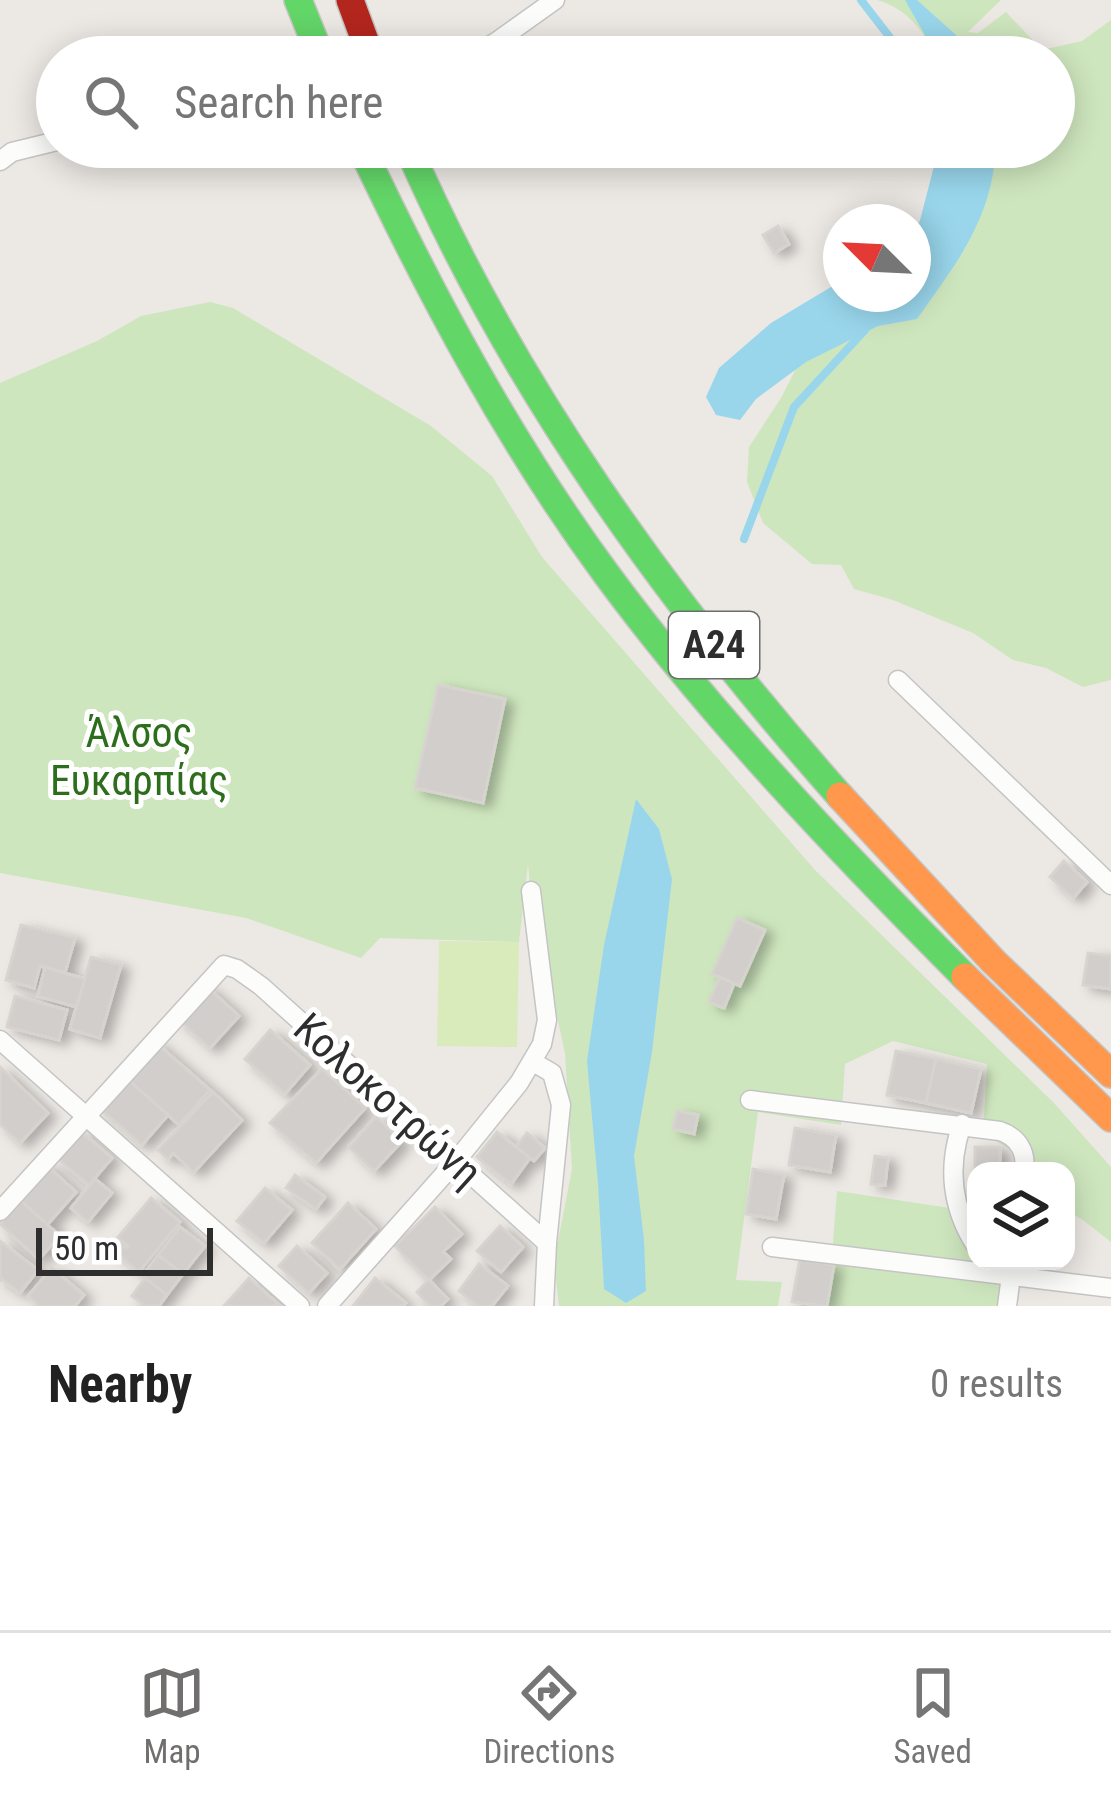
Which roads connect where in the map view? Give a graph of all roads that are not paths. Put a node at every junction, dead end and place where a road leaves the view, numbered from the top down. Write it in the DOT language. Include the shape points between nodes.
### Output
graph roads {
  1 [pos="298,0"];
  2 [pos="350,0"];
  3 [pos="555,0"];
  4 [pos="313,36"];
  5 [pos="363,36"];
  6 [pos="504,36"];
  7 [pos="36,146"];
  8 [pos="0,161"];
  9 [pos="371,168"];
  10 [pos="418,168"];
  11 [pos="898,680"];
  12 [pos="1111,885"];
  13 [pos="531,890"];
  14 [pos="914,926"];
  15 [pos="0,1040"];
  16 [pos="533,1061"];
  17 [pos="1111,1074"];
  18 [pos="751,1100"];
  19 [pos="86,1117"];
  20 [pos="1111,1118"];
  21 [pos="962,1124"];
  22 [pos="1111,1147"];
  23 [pos="457,1161"];
  24 [pos="1024,1162"];
  25 [pos="0,1211"];
  26 [pos="967,1229"];
  27 [pos="547,1243"];
  28 [pos="772,1247"];
  29 [pos="967,1265"];
  30 [pos="1001,1270"];
  31 [pos="1012,1270"];
  32 [pos="1111,1288"];
  33 [pos="300,1306"];
  34 [pos="327,1306"];
  35 [pos="544,1306"];
  36 [pos="1007,1306"];
  1 -- 4 [label="highway"];
  2 -- 5 [label="highway"];
  3 -- 6 [label="street"];
  7 -- 8 [label="street"];
  9 -- 14 [label="highway, Α24" via="494,405 586,547 679,667"];
  10 -- 17 [label="highway, Α24" via="530,384 676,595 861,822"];
  11 -- 12 [label="street"];
  13 -- 16 [label="street" via="547,1020"];
  14 -- 20 [label="highway, Α24"];
  14 -- 22 [label="highway"];
  15 -- 19 [label="street"];
  16 -- 23 [label="street"];
  16 -- 27 [label="street" via="552,1073 560,1105"];
  18 -- 21 [label="street"];
  19 -- 23 [label="street, Κολοκοτρώνη" via="224,965 261,986"];
  19 -- 25 [label="street"];
  19 -- 33 [label="street"];
  21 -- 24 [label="street" via="1011,1135"];
  21 -- 26 [label="street" via="952,1178"];
  23 -- 27 [label="street, Κολοκοτρώνη"];
  23 -- 34 [label="street"];
  27 -- 35 [label="street"];
  28 -- 29 [label="street"];
  30 -- 36 [label="street"];
  31 -- 32 [label="street"];
}
